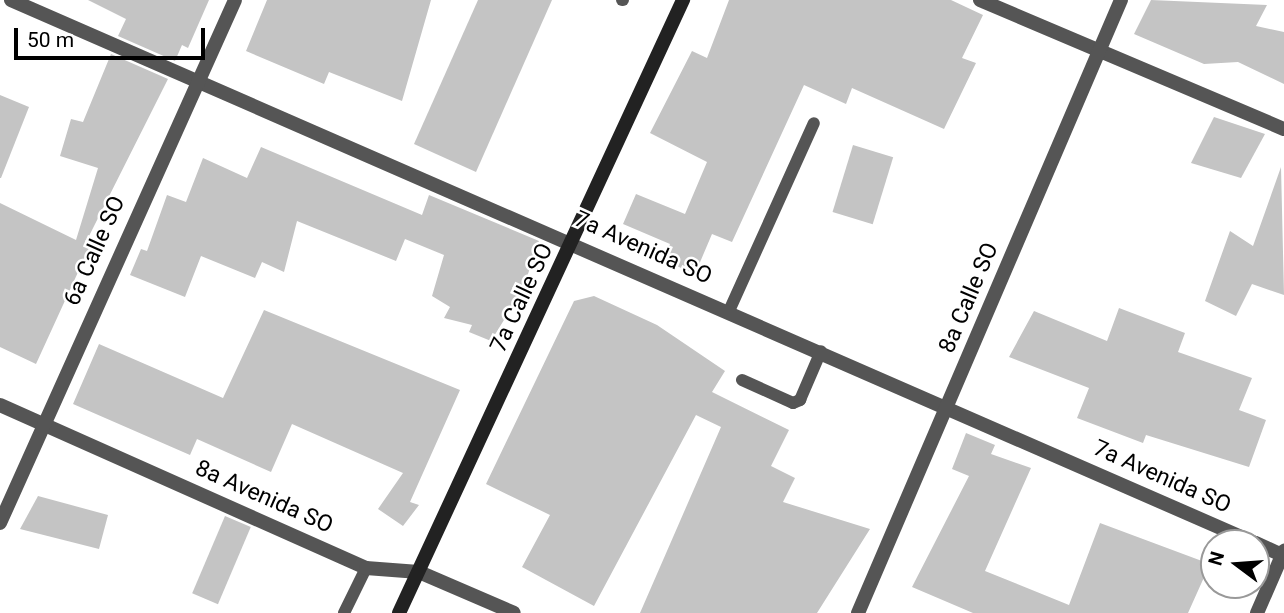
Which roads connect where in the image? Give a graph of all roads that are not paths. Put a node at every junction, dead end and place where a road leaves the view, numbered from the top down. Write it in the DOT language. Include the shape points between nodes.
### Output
graph roads {
  1 [pos="11,0"];
  2 [pos="235,0"];
  3 [pos="683,0"];
  4 [pos="979,0"];
  5 [pos="1122,0"];
  6 [pos="1100,51"];
  7 [pos="197,82"];
  8 [pos="814,123"];
  9 [pos="1284,129"];
  10 [pos="573,242"];
  11 [pos="729,311"];
  12 [pos="821,351"];
  13 [pos="741,380"];
  14 [pos="0,405"];
  15 [pos="947,407"];
  16 [pos="43,424"];
  17 [pos="0,523"];
  18 [pos="1224,529"];
  19 [pos="1283,554"];
  20 [pos="366,568"];
  21 [pos="419,572"];
  22 [pos="344,613"];
  23 [pos="399,613"];
  24 [pos="514,613"];
  25 [pos="858,613"];
  26 [pos="1257,613"];
  1 -- 7 [label="street, 7a Avenida SO"];
  2 -- 7 [label="street, 6a Calle SO"];
  3 -- 10 [label="main road, 7a Calle SO"];
  4 -- 6 [label="street"];
  5 -- 6 [label="street, 8a Calle SO"];
  6 -- 9 [label="street"];
  6 -- 15 [label="street, 8a Calle SO"];
  7 -- 10 [label="street, 7a Avenida SO"];
  7 -- 16 [label="street, 6a Calle SO"];
  8 -- 11 [label="lane"];
  10 -- 11 [label="street, 7a Avenida SO"];
  10 -- 21 [label="main road, 7a Calle SO"];
  11 -- 12 [label="street, 7a Avenida SO"];
  12 -- 13 [label="lane" via="800,400 793,403"];
  12 -- 15 [label="street, 7a Avenida SO"];
  14 -- 16 [label="street, 8a Avenida SO"];
  15 -- 18 [label="street, 7a Avenida SO"];
  15 -- 25 [label="street, 8a Calle SO"];
  16 -- 17 [label="street, 6a Calle SO"];
  16 -- 20 [label="street, 8a Avenida SO"];
  19 -- 26 [label="street"];
  20 -- 21 [label="street, 8a Avenida SO"];
  20 -- 22 [label="lane"];
  21 -- 23 [label="main road, 7a Calle SO"];
  21 -- 24 [label="street, 8a Avenida SO"];
}
